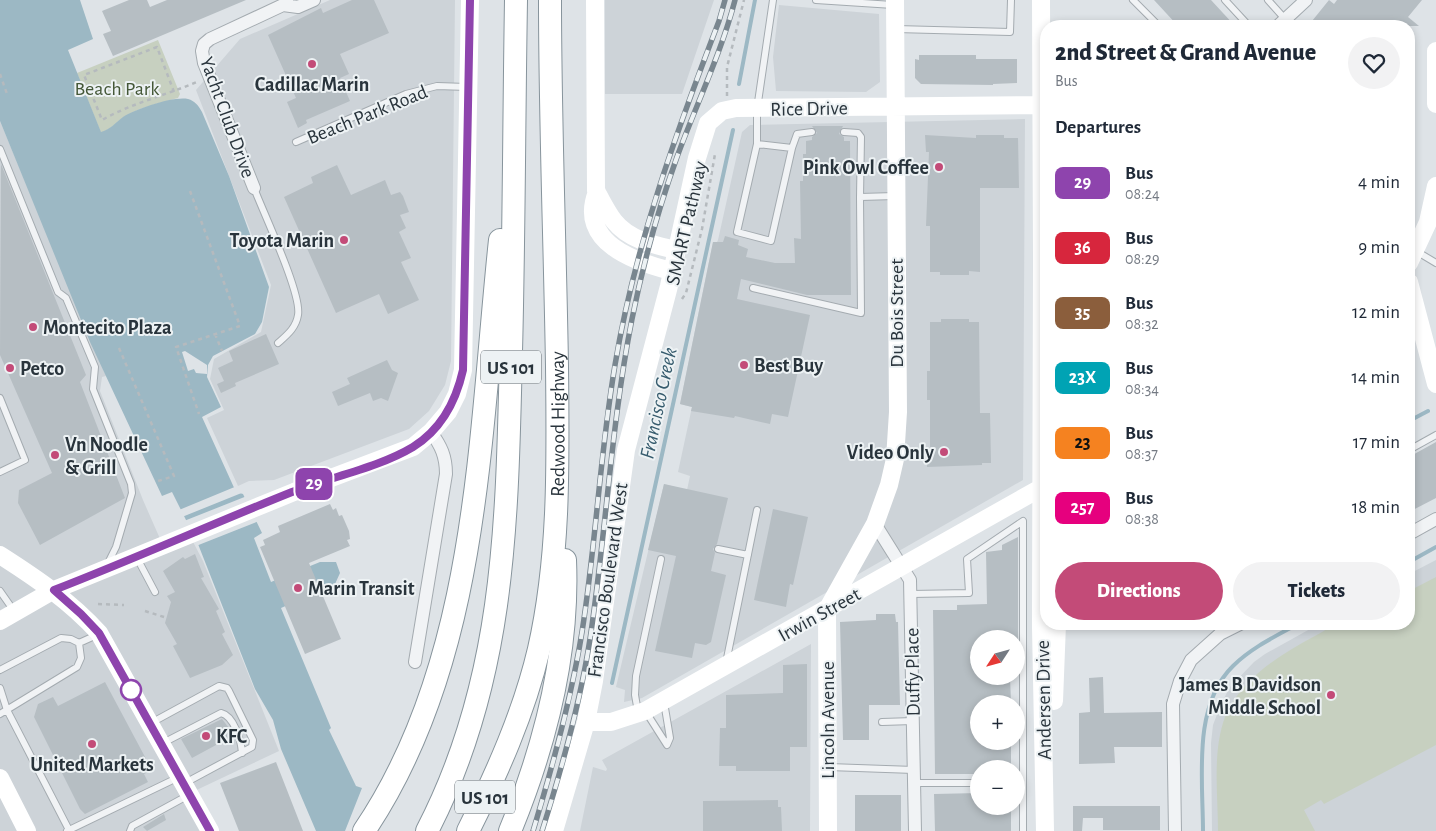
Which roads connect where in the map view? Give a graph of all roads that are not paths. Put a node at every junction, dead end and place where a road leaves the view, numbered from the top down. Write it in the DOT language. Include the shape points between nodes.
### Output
graph roads {
  1 [pos="314,0"];
  2 [pos="470,0"];
  3 [pos="516,0"];
  4 [pos="550,0"];
  5 [pos="595,0"];
  6 [pos="773,0"];
  7 [pos="816,0"];
  8 [pos="1011,0"];
  9 [pos="1040,0"];
  10 [pos="1050,0"];
  11 [pos="1133,0"];
  12 [pos="1225,0"];
  13 [pos="1268,0"];
  14 [pos="1306,0"];
  15 [pos="285,3"];
  16 [pos="895,3"];
  17 [pos="1041,20"];
  18 [pos="1049,20"];
  19 [pos="1152,20"];
  20 [pos="1243,20"];
  21 [pos="1280,20"];
  22 [pos="1285,20"];
  23 [pos="895,29"];
  24 [pos="1436,51"];
  25 [pos="468,87"];
  26 [pos="1436,104"];
  27 [pos="1040,105"];
  28 [pos="897,106"];
  29 [pos="514,107"];
  30 [pos="757,109"];
  31 [pos="812,132"];
  32 [pos="844,132"];
  33 [pos="296,142"];
  34 [pos="757,144"];
  35 [pos="792,148"];
  36 [pos="0,150"];
  37 [pos="1436,186"];
  38 [pos="254,188"];
  39 [pos="597,192"];
  40 [pos="896,196"];
  41 [pos="860,197"];
  42 [pos="1415,246"];
  43 [pos="676,250"];
  44 [pos="1415,255"];
  45 [pos="1436,263"];
  46 [pos="672,270"];
  47 [pos="753,288"];
  48 [pos="1415,305"];
  49 [pos="278,343"];
  50 [pos="556,347"];
  51 [pos="1436,384"];
  52 [pos="0,398"];
  53 [pos="431,432"];
  54 [pos="1436,435"];
  55 [pos="1415,447"];
  56 [pos="0,472"];
  57 [pos="1040,489"];
  58 [pos="757,510"];
  59 [pos="1436,519"];
  60 [pos="874,524"];
  61 [pos="1415,531"];
  62 [pos="718,549"];
  63 [pos="748,555"];
  64 [pos="1,557"];
  65 [pos="137,557"];
  66 [pos="661,559"];
  67 [pos="903,567"];
  68 [pos="105,570"];
  69 [pos="54,590"];
  70 [pos="0,591"];
  71 [pos="156,592"];
  72 [pos="911,594"];
  73 [pos="827,610"];
  74 [pos="7,617"];
  75 [pos="1044,630"];
  76 [pos="1058,630"];
  77 [pos="1228,630"];
  78 [pos="99,633"];
  79 [pos="79,643"];
  80 [pos="415,662"];
  81 [pos="725,666"];
  82 [pos="0,670"];
  83 [pos="0,688"];
  84 [pos="663,700"];
  85 [pos="7,710"];
  86 [pos="642,712"];
  87 [pos="0,714"];
  88 [pos="913,721"];
  89 [pos="586,722"];
  90 [pos="882,722"];
  91 [pos="150,724"];
  92 [pos="161,744"];
  93 [pos="242,753"];
  94 [pos="1020,760"];
  95 [pos="828,767"];
  96 [pos="914,770"];
  97 [pos="914,783"];
  98 [pos="970,783"];
  99 [pos="184,785"];
  100 [pos="3,789"];
  101 [pos="1022,815"];
  102 [pos="27,831"];
  103 [pos="68,831"];
  104 [pos="130,831"];
  105 [pos="210,831"];
  106 [pos="364,831"];
  107 [pos="427,831"];
  108 [pos="468,831"];
  109 [pos="510,831"];
  110 [pos="554,831"];
  111 [pos="828,831"];
  112 [pos="915,831"];
  113 [pos="1023,831"];
  114 [pos="1045,831"];
  115 [pos="1055,831"];
  116 [pos="1175,831"];
  1 -- 15 [label="street, Yacht Club Drive" via="298,7"];
  2 -- 25 [label="street"];
  3 -- 29 [label="highway, US 101"];
  4 -- 50 [label="highway, Redwood Highway / US 101"];
  5 -- 39 [label="street"];
  6 -- 30 [label="lane"];
  7 -- 16 [label="lane"];
  8 -- 23 [label="lane" via="1010,32"];
  9 -- 17 [label="street, Andersen Drive"];
  10 -- 18 [label="street"];
  11 -- 19 [label="lane"];
  12 -- 20 [label="lane"];
  13 -- 21 [label="lane"];
  14 -- 22 [label="street"];
  15 -- 38 [label="street, Yacht Club Drive" via="204,44 202,51"];
  16 -- 23 [label="street, Du Bois Street"];
  23 -- 28 [label="street, Du Bois Street"];
  24 -- 26 [label="street"];
  25 -- 33 [label="lane, Beach Park Road" via="437,86 406,94"];
  25 -- 53 [label="street" via="463,370 448,412"];
  27 -- 28 [label="street, Rice Drive"];
  28 -- 30 [label="street, Rice Drive"];
  28 -- 40 [label="street, Du Bois Street"];
  29 -- 106 [label="highway" via="476,476 460,587 429,698 408,750"];
  29 -- 107 [label="highway, US 101" via="510,386 504,514 494,626 486,672 470,730"];
  30 -- 34 [label="lane"];
  30 -- 43 [label="street, Rice Drive" via="728,109 716,114 708,123 696,158"];
  31 -- 35 [label="lane" via="797,134"];
  32 -- 41 [label="lane" via="858,133 861,137"];
  34 -- 35 [label="lane"];
  34 -- 35 [label="lane" via="737,232 771,240"];
  36 -- 68 [label="lane" via="58,292 66,298 95,367 93,389 131,484 132,493 116,547"];
  37 -- 42 [label="street" via="1428,222"];
  38 -- 49 [label="lane" via="296,294 298,315 292,330"];
  39 -- 43 [label="street" via="620,228 642,242"];
  39 -- 46 [label="street" via="593,203 596,222 606,241 636,262"];
  40 -- 41 [label="lane"];
  40 -- 60 [label="street, Du Bois Street" via="898,412 895,459 889,486"];
  41 -- 47 [label="lane" via="862,313"];
  43 -- 46 [label="street, Francisco Boulevard West"];
  44 -- 45 [label="lane"];
  46 -- 89 [label="street, Francisco Boulevard West" via="626,450 607,599"];
  48 -- 51 [label="street"];
  50 -- 108 [label="highway, Redwood Highway / US 101" via="556,512 549,596 531,678 501,762"];
  50 -- 109 [label="highway" via="566,571 564,624 548,715"];
  52 -- 56 [label="lane" via="25,460"];
  53 -- 65 [label="street" via="413,447 391,457 294,492"];
  53 -- 80 [label="street" via="442,448 446,474"];
  54 -- 55 [label="lane"];
  57 -- 67 [label="street, Irwin Street"];
  58 -- 63 [label="lane"];
  59 -- 61 [label="street"];
  60 -- 67 [label="street, Duffy Place"];
  60 -- 73 [label="street, Du Bois Street"];
  62 -- 63 [label="lane"];
  63 -- 81 [label="lane"];
  64 -- 69 [label="street"];
  65 -- 68 [label="street"];
  65 -- 71 [label="lane"];
  66 -- 86 [label="lane" via="636,676 634,695"];
  67 -- 72 [label="street, Duffy Place" via="910,580"];
  67 -- 73 [label="street, Irwin Street"];
  68 -- 69 [label="street"];
  69 -- 74 [label="street"];
  69 -- 78 [label="street"];
  70 -- 74 [label="lane"];
  72 -- 88 [label="street, Duffy Place"];
  72 -- 94 [label="lane" via="968,594 967,559 1023,521"];
  73 -- 81 [label="street, Irwin Street"];
  73 -- 95 [label="street, Lincoln Avenue"];
  75 -- 114 [label="street, Andersen Drive"];
  76 -- 115 [label="street, Andersen Drive" via="1053,714"];
  77 -- 116 [label="street" via="1191,660 1173,704"];
  78 -- 79 [label="lane"];
  78 -- 91 [label="street"];
  79 -- 82 [label="lane" via="61,638"];
  79 -- 85 [label="lane" via="81,658 77,667"];
  81 -- 84 [label="street, Irwin Street"];
  83 -- 85 [label="lane"];
  84 -- 86 [label="street, Irwin Street"];
  84 -- 86 [label="lane" via="670,738 667,746"];
  85 -- 87 [label="lane"];
  85 -- 103 [label="lane"];
  86 -- 89 [label="street, Irwin Street" via="611,722"];
  88 -- 90 [label="lane"];
  88 -- 96 [label="street, Duffy Place"];
  89 -- 110 [label="street, Francisco Boulevard West"];
  91 -- 92 [label="street"];
  91 -- 93 [label="lane" via="222,686 229,691 253,740 252,747"];
  92 -- 93 [label="lane" via="221,713 230,719"];
  92 -- 99 [label="street"];
  93 -- 99 [label="lane"];
  95 -- 96 [label="lane"];
  95 -- 111 [label="street, Lincoln Avenue"];
  96 -- 97 [label="street, Duffy Place"];
  97 -- 98 [label="lane"];
  97 -- 112 [label="street, Duffy Place"];
  99 -- 103 [label="lane"];
  99 -- 104 [label="lane" via="132,826"];
  99 -- 105 [label="street"];
  100 -- 102 [label="street"];
  101 -- 113 [label="lane"];
}
